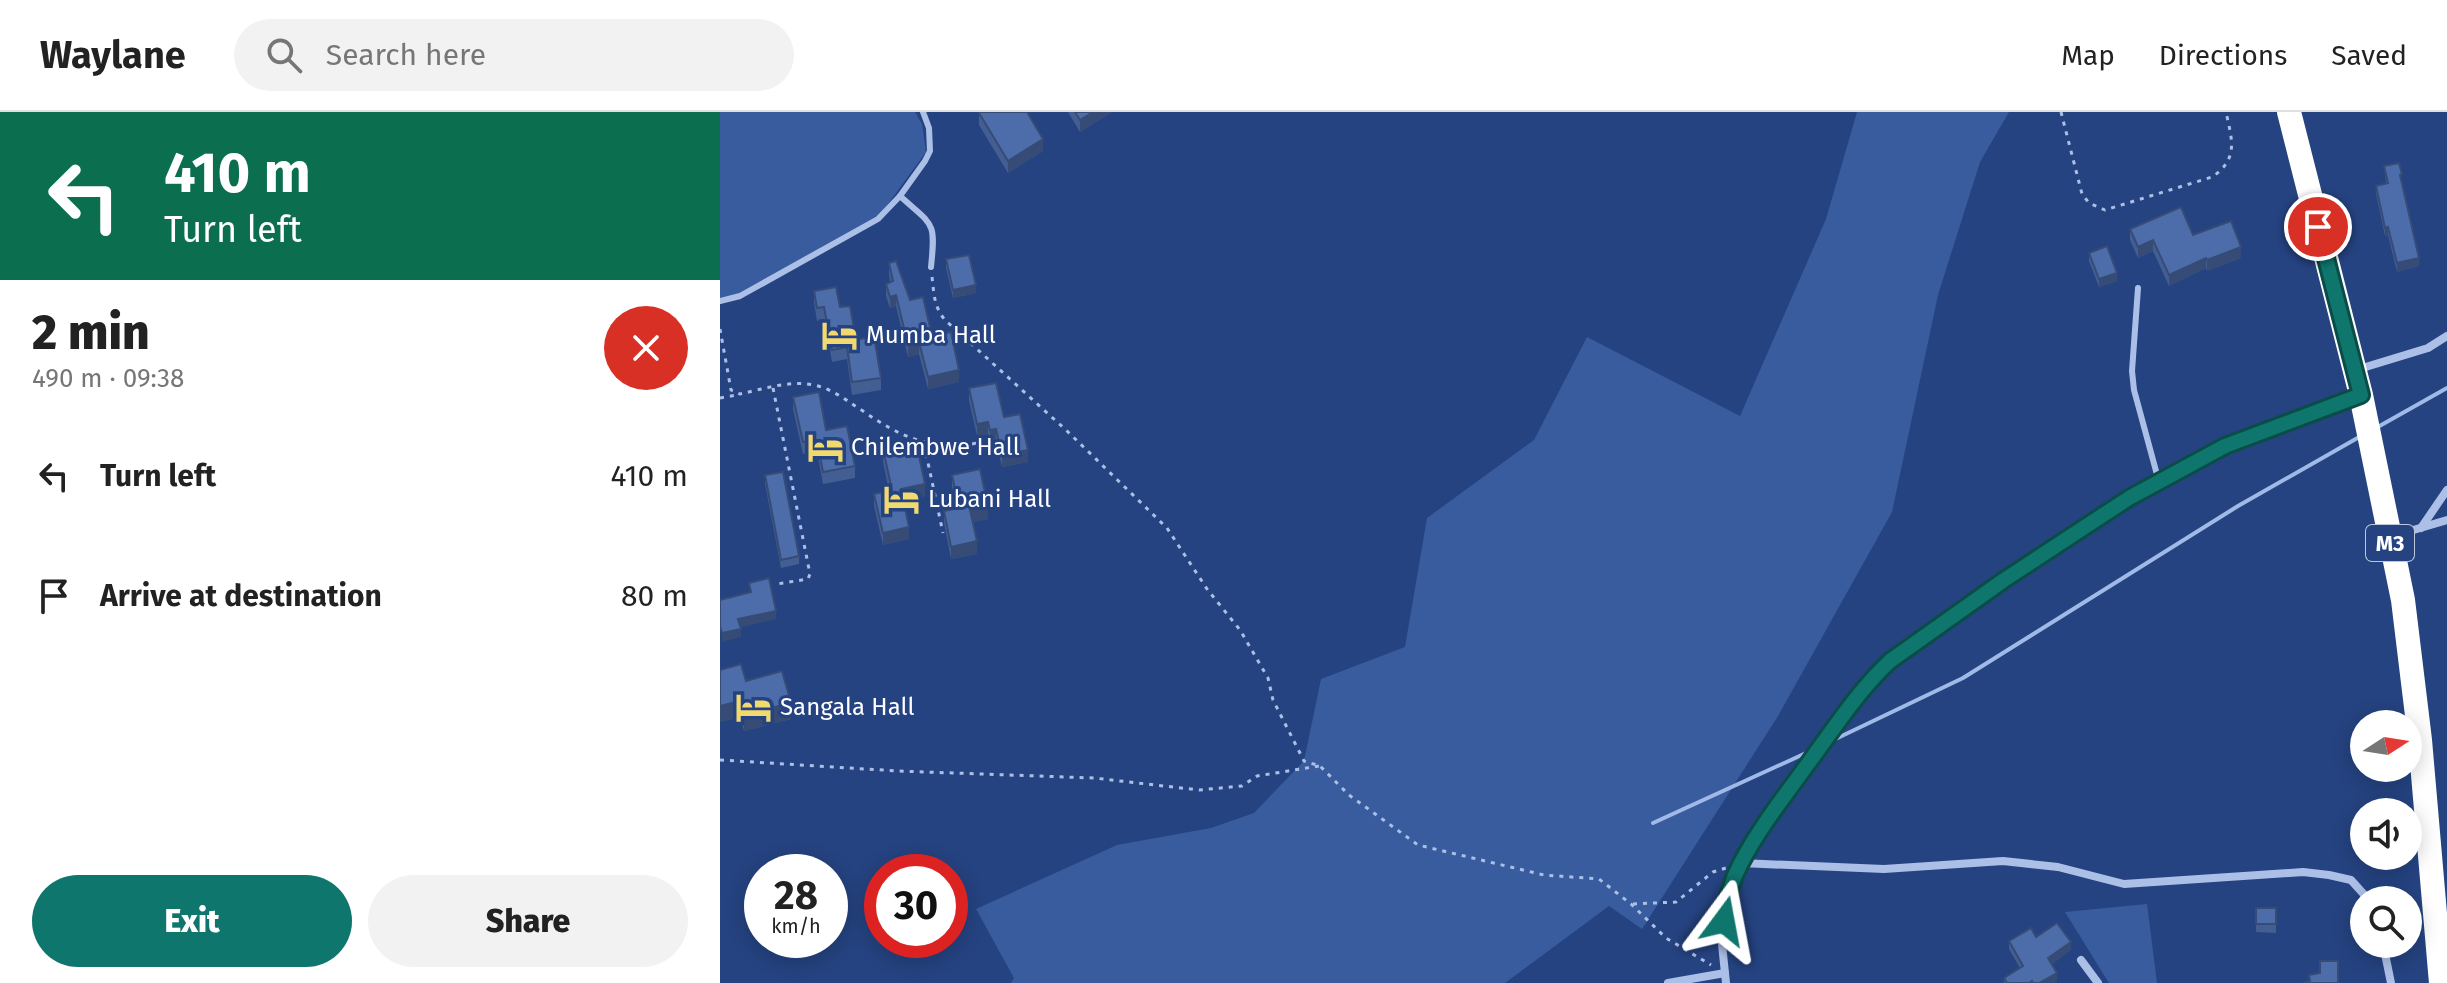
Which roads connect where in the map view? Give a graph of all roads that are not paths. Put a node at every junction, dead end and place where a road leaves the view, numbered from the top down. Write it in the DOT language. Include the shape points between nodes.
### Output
graph roads {
  1 [pos="923,112"];
  2 [pos="2289,112"];
  3 [pos="900,196"];
  4 [pos="931,267"];
  5 [pos="2138,288"];
  6 [pos="720,301"];
  7 [pos="2447,336"];
  8 [pos="2353,370"];
  9 [pos="2361,395"];
  10 [pos="2159,482"];
  11 [pos="2447,490"];
  12 [pos="2447,520"];
  13 [pos="2421,528"];
  14 [pos="2388,537"];
  15 [pos="1741,863"];
  16 [pos="2356,886"];
  17 [pos="2386,958"];
  18 [pos="2081,960"];
  19 [pos="1725,973"];
  20 [pos="1668,983"];
  21 [pos="1726,983"];
  22 [pos="2098,983"];
  23 [pos="2391,983"];
  24 [pos="2441,983"];
  1 -- 3 [label="lane" via="930,151"];
  2 -- 8 [label="highway, M3"];
  3 -- 4 [label="lane" via="932,227"];
  3 -- 6 [label="lane" via="868,226 740,296"];
  5 -- 10 [label="lane" via="2134,390"];
  7 -- 8 [label="street" via="2428,348"];
  8 -- 9 [label="highway, M3"];
  9 -- 10 [label="street" via="2225,446"];
  9 -- 14 [label="highway, M3"];
  10 -- 15 [label="street" via="2004,580 1890,661 1854,700"];
  11 -- 13 [label="street"];
  12 -- 13 [label="street"];
  13 -- 14 [label="street"];
  14 -- 24 [label="highway, M3" via="2403,600 2420,740"];
  15 -- 16 [label="street" via="1884,869 2003,861 2058,867 2124,884 2303,872 2351,880"];
  15 -- 19 [label="street" via="1727,899"];
  17 -- 23 [label="street"];
  18 -- 22 [label="street"];
  19 -- 20 [label="street"];
  19 -- 21 [label="street"];
}
